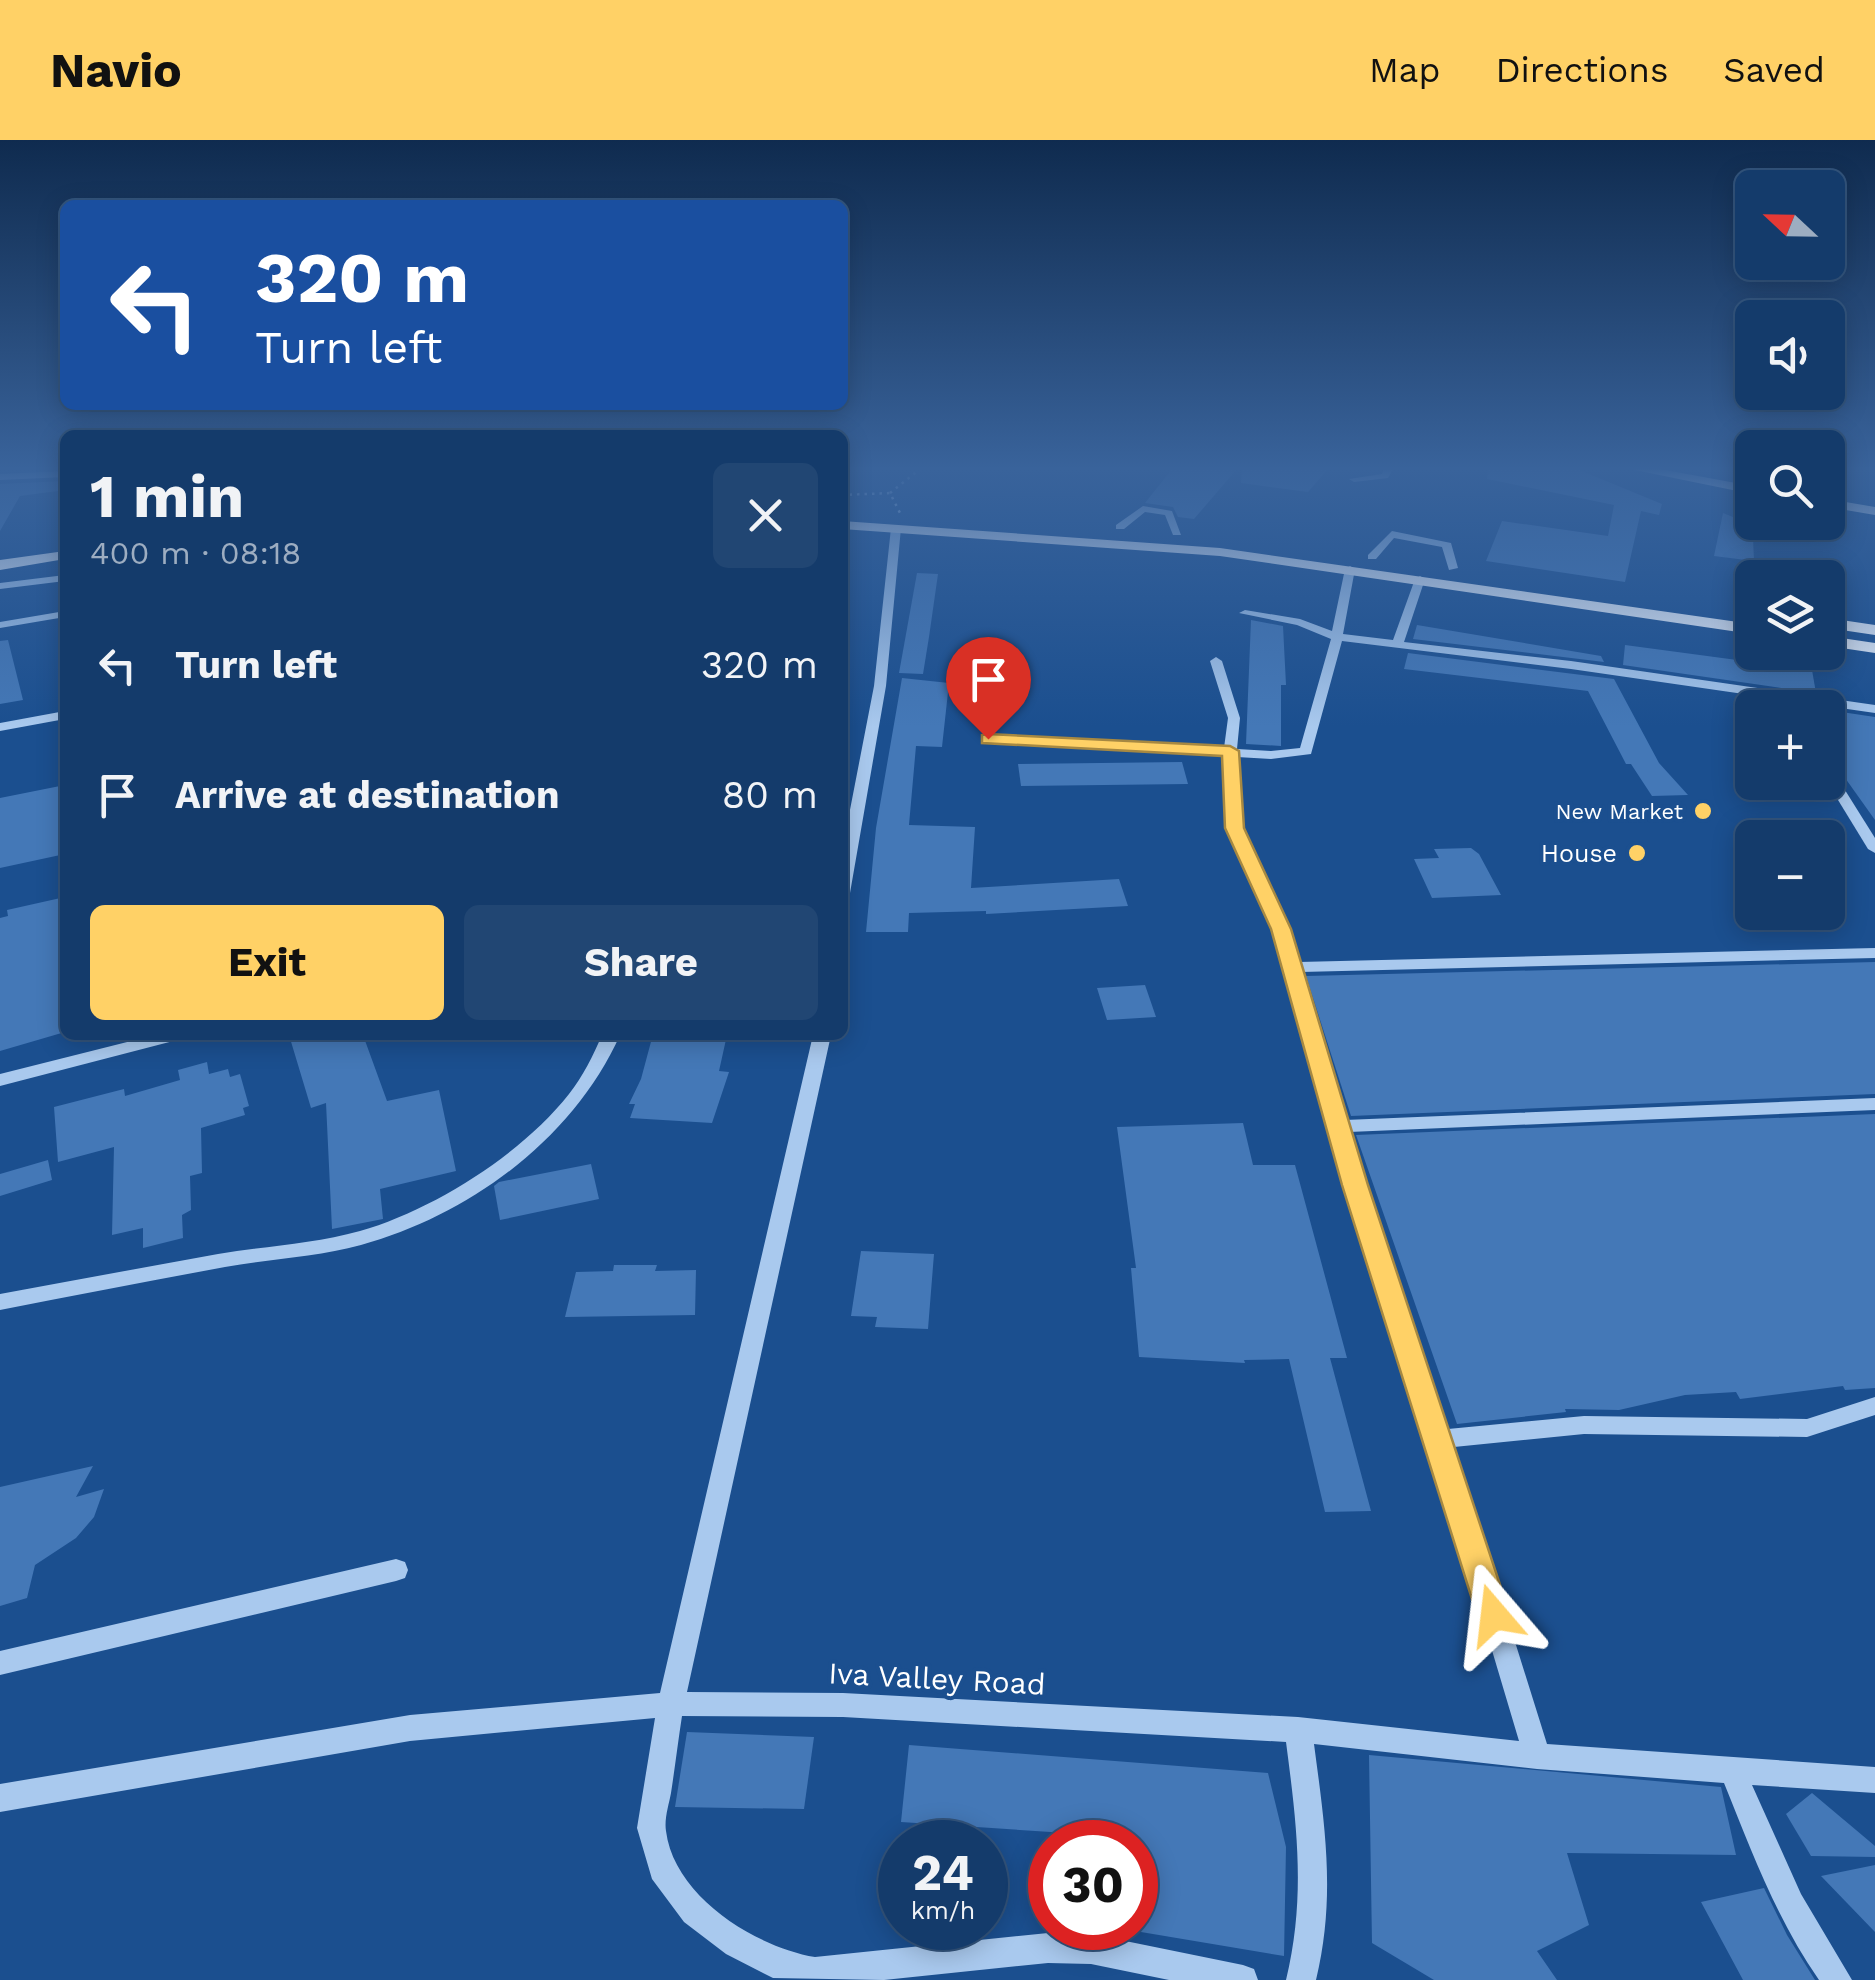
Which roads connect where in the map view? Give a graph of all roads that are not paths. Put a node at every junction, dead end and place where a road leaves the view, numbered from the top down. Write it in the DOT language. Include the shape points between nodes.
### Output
graph roads {
  1 [pos="894,555"];
  2 [pos="1278,555"];
  3 [pos="1362,555"];
  4 [pos="1449,555"];
  5 [pos="60,556"];
  6 [pos="1372,556"];
  7 [pos="0,565"];
  8 [pos="1350,568"];
  9 [pos="1453,568"];
  10 [pos="60,570"];
  11 [pos="0,578"];
  12 [pos="60,579"];
  13 [pos="1420,579"];
  14 [pos="0,586"];
  15 [pos="1735,609"];
  16 [pos="1245,613"];
  17 [pos="60,615"];
  18 [pos="0,625"];
  19 [pos="1735,626"];
  20 [pos="1845,626"];
  21 [pos="1875,630"];
  22 [pos="1338,636"];
  23 [pos="1398,642"];
  24 [pos="1845,643"];
  25 [pos="1875,648"];
  26 [pos="1216,661"];
  27 [pos="1735,694"];
  28 [pos="1845,707"];
  29 [pos="1875,710"];
  30 [pos="60,717"];
  31 [pos="0,727"];
  32 [pos="988,739"];
  33 [pos="1230,751"];
  34 [pos="1844,800"];
  35 [pos="1875,849"];
  36 [pos="848,860"];
  37 [pos="1875,953"];
  38 [pos="1289,967"];
  39 [pos="155,1040"];
  40 [pos="608,1040"];
  41 [pos="821,1040"];
  42 [pos="0,1080"];
  43 [pos="1875,1104"];
  44 [pos="1338,1126"];
  45 [pos="0,1302"];
  46 [pos="1875,1406"];
  47 [pos="1440,1438"];
  48 [pos="396,1570"];
  49 [pos="0,1663"];
  50 [pos="671,1704"];
  51 [pos="1298,1730"];
  52 [pos="1537,1756"];
  53 [pos="1732,1769"];
  54 [pos="1875,1780"];
  55 [pos="0,1798"];
  56 [pos="1243,1980"];
  57 [pos="1302,1980"];
  58 [pos="1837,1980"];
  1 -- 36 [label="street" via="880,686"];
  2 -- 8 [label="main road"];
  3 -- 6 [label="main road"];
  4 -- 9 [label="street"];
  5 -- 7 [label="main road"];
  6 -- 9 [label="main road"];
  8 -- 13 [label="main road"];
  8 -- 22 [label="street"];
  9 -- 15 [label="main road"];
  10 -- 11 [label="main road"];
  12 -- 14 [label="street"];
  13 -- 19 [label="main road"];
  13 -- 23 [label="street"];
  16 -- 22 [label="street"];
  17 -- 18 [label="street"];
  20 -- 21 [label="main road"];
  22 -- 23 [label="street"];
  22 -- 33 [label="street" via="1306,751"];
  23 -- 27 [label="street"];
  24 -- 25 [label="main road"];
  26 -- 33 [label="street" via="1234,718"];
  28 -- 29 [label="street"];
  30 -- 31 [label="street"];
  32 -- 33 [label="street"];
  33 -- 38 [label="street" via="1234,828 1281,929"];
  34 -- 35 [label="street"];
  37 -- 38 [label="street"];
  38 -- 44 [label="street"];
  39 -- 42 [label="street"];
  40 -- 45 [label="street" via="602,1061 565,1113 487,1176 418,1214 371,1234"];
  41 -- 50 [label="street"];
  43 -- 44 [label="street"];
  44 -- 47 [label="street"];
  46 -- 47 [label="street" via="1807,1428 1584,1426"];
  47 -- 52 [label="street"];
  48 -- 49 [label="street"];
  50 -- 51 [label="street, Iva Valley Road" via="843,1706"];
  50 -- 55 [label="street, Iva Valley Road" via="410,1728"];
  50 -- 56 [label="street" via="650,1828 662,1869 694,1912 784,1966 815,1972 1091,1949"];
  51 -- 52 [label="street, Iva Valley Road"];
  51 -- 57 [label="street" via="1318,1880"];
  52 -- 53 [label="street, Iva Valley Road"];
  53 -- 54 [label="street, Iva Valley Road"];
  53 -- 58 [label="street" via="1784,1894"];
}
